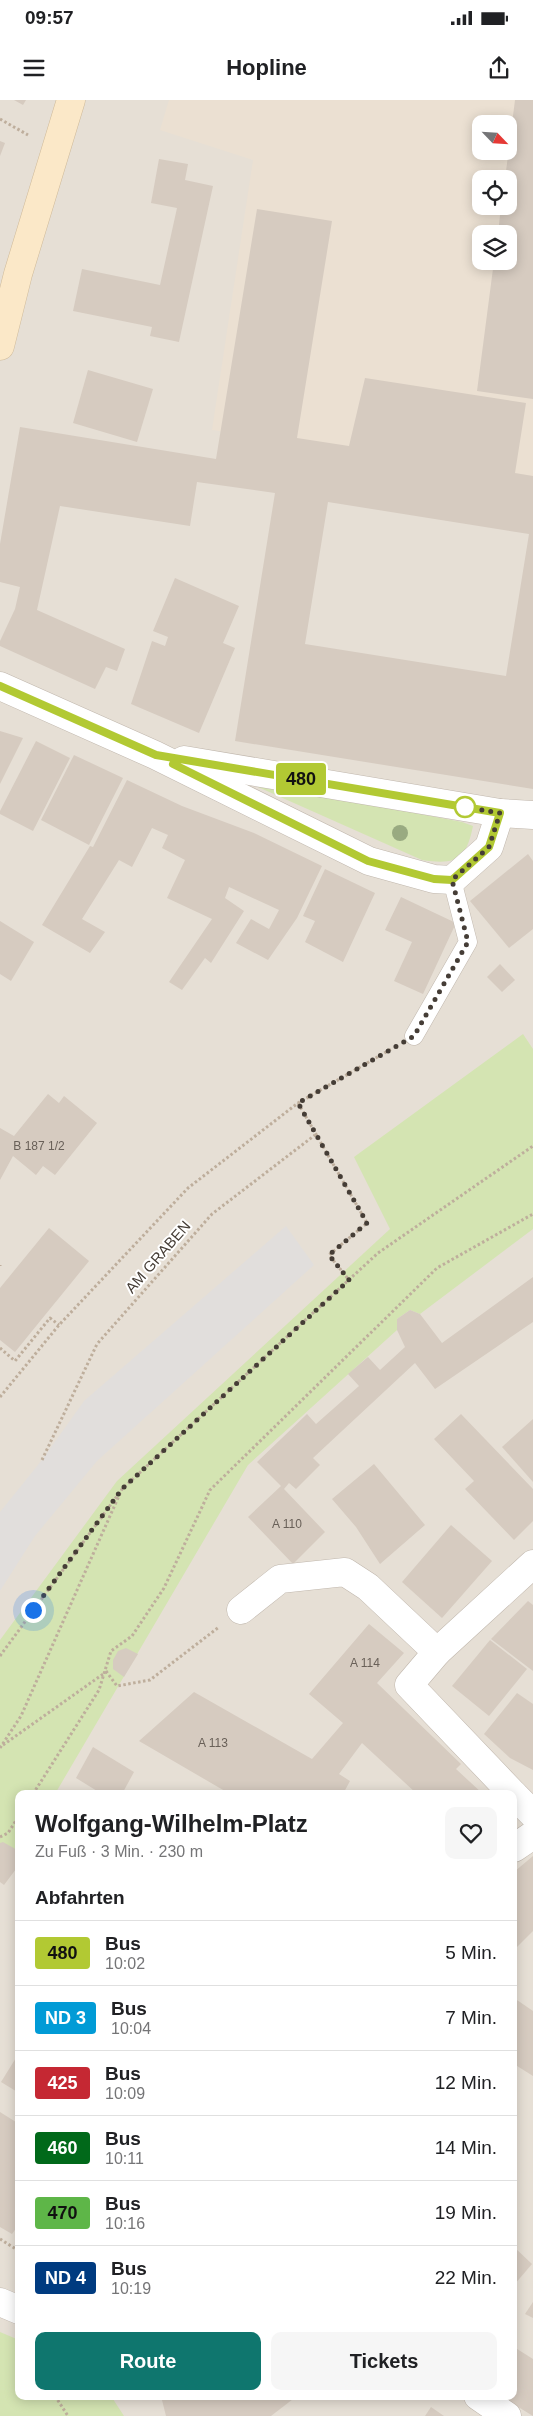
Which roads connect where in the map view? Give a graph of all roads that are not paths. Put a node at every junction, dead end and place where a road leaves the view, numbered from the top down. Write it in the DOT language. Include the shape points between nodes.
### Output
graph roads {
  1 [pos="71,100"];
  2 [pos="0,346"];
  3 [pos="0,686"];
  4 [pos="156,755"];
  5 [pos="500,813"];
  6 [pos="533,815"];
  7 [pos="452,880"];
  8 [pos="414,1036"];
  9 [pos="533,1564"];
  10 [pos="241,1610"];
  11 [pos="437,1652"];
  12 [pos="509,1790"];
  13 [pos="517,1798"];
  14 [pos="533,1814"];
  15 [pos="533,1835"];
  16 [pos="517,1846"];
  17 [pos="0,2302"];
  18 [pos="15,2308"];
  19 [pos="484,2400"];
  20 [pos="507,2416"];
  1 -- 2 [label="main road" via="18,274"];
  3 -- 4 [label="street"];
  4 -- 5 [label="street"];
  4 -- 7 [label="street" via="368,861 434,879"];
  5 -- 6 [label="street"];
  5 -- 7 [label="street" via="489,847"];
  7 -- 8 [label="lane" via="468,942"];
  9 -- 11 [label="street"];
  10 -- 11 [label="street" via="280,1579 345,1572 368,1587"];
  11 -- 12 [label="street" via="409,1685"];
  13 -- 14 [label="street"];
  15 -- 16 [label="street"];
  17 -- 18 [label="street"];
  19 -- 20 [label="street"];
}
